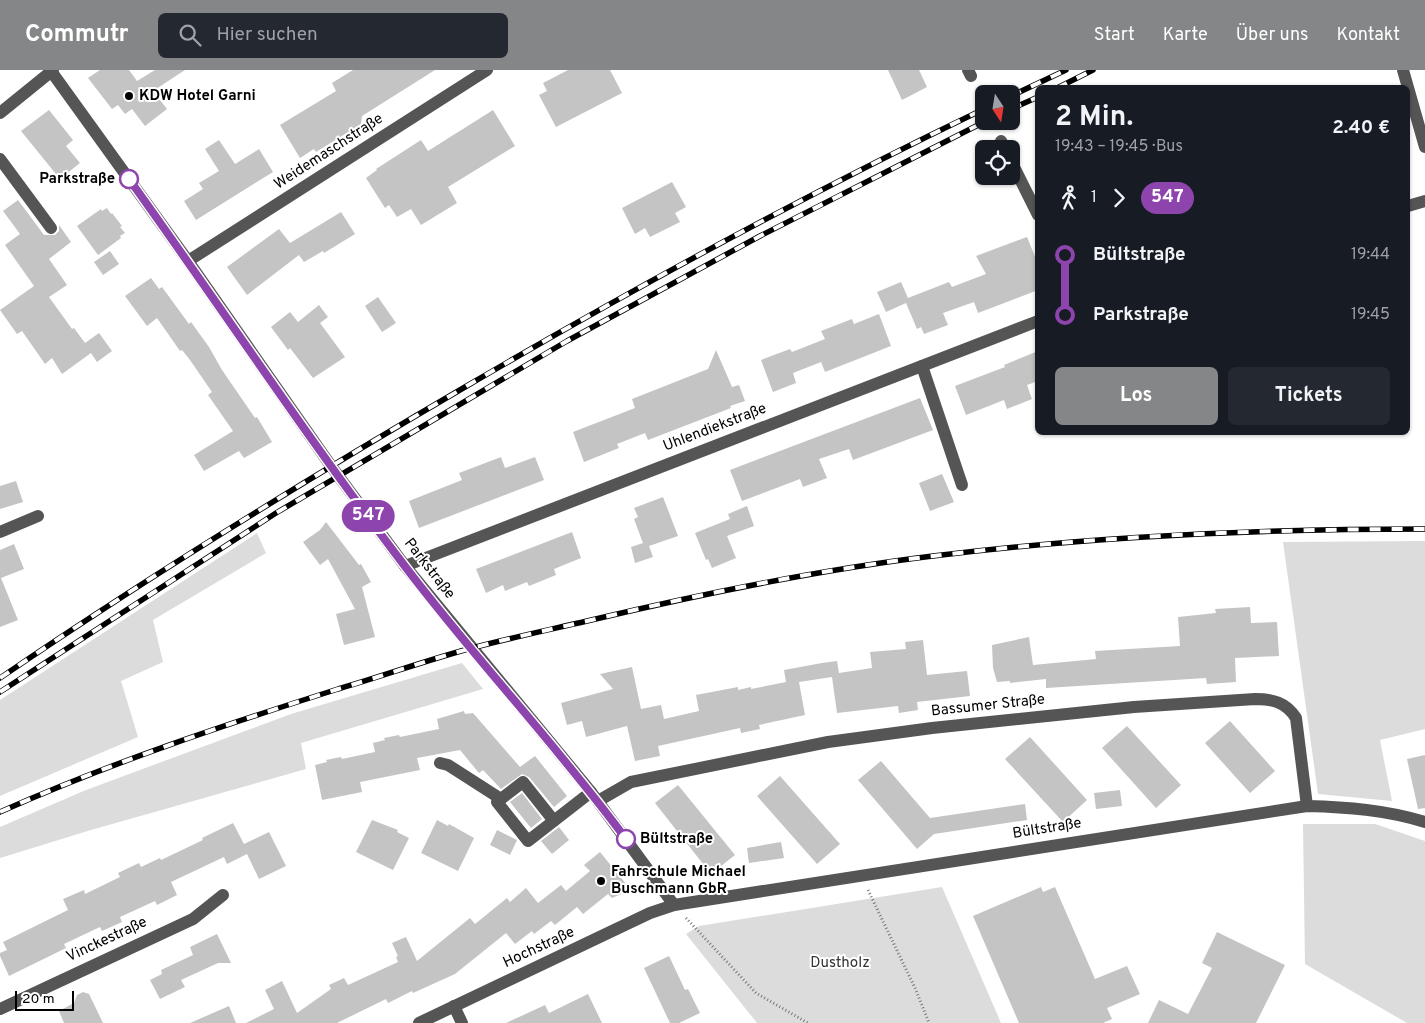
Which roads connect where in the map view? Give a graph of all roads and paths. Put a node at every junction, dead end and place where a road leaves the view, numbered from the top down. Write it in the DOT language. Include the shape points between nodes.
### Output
graph roads {
  1 [pos="487,70"];
  2 [pos="1403,70"];
  3 [pos="52,71"];
  4 [pos="1407,85"];
  5 [pos="1410,94"];
  6 [pos="0,113"];
  7 [pos="1425,147"];
  8 [pos="0,159"];
  9 [pos="1020,179"];
  10 [pos="1425,200"];
  11 [pos="1410,205"];
  12 [pos="1035,209"];
  13 [pos="52,228"];
  14 [pos="188,261"];
  15 [pos="1035,322"];
  16 [pos="922,366"];
  17 [pos="962,485"];
  18 [pos="38,516"];
  19 [pos="0,532"];
  20 [pos="405,566"];
  21 [pos="440,763"];
  22 [pos="594,796"];
  23 [pos="501,799"];
  24 [pos="1307,806"];
  25 [pos="554,821"];
  26 [pos="1425,822"];
  27 [pos="861,875"];
  28 [pos="223,895"];
  29 [pos="674,905"];
  30 [pos="454,1006"];
  31 [pos="0,1009"];
  32 [pos="419,1023"];
  33 [pos="462,1023"];
  34 [pos="808,1023"];
  35 [pos="929,1023"];
  1 -- 14 [label="street, Weidemaschstraße"];
  2 -- 4 [label="street"];
  3 -- 6 [label="street"];
  3 -- 14 [label="street, Parkstraße"];
  5 -- 7 [label="street"];
  8 -- 13 [label="street"];
  9 -- 12 [label="street"];
  10 -- 11 [label="street"];
  14 -- 20 [label="street, Parkstraße"];
  15 -- 16 [label="street, Uhlendiekstraße"];
  16 -- 17 [label="street"];
  16 -- 20 [label="street, Uhlendiekstraße"];
  18 -- 19 [label="street"];
  20 -- 22 [label="street, Parkstraße"];
  21 -- 23 [label="street"];
  22 -- 24 [label="street, Bassumer Straße" via="631,782 828,742 1134,706 1271,699 1284,704 1296,718"];
  22 -- 25 [label="street, Bassumer Straße"];
  22 -- 29 [label="street, Parkstraße"];
  23 -- 25 [label="street" via="523,782"];
  23 -- 25 [label="street, Bassumer Straße" via="497,802 528,841"];
  24 -- 26 [label="street, Bültstraße" via="1356,808"];
  24 -- 27 [label="street, Bültstraße"];
  27 -- 29 [label="street, Bültstraße"];
  27 -- 35 [label="path"];
  28 -- 31 [label="street, Vinckestraße" via="193,919"];
  29 -- 30 [label="street, Hochstraße"];
  29 -- 34 [label="path" via="756,993"];
  30 -- 32 [label="street, Hochstraße"];
  30 -- 33 [label="street"];
}
